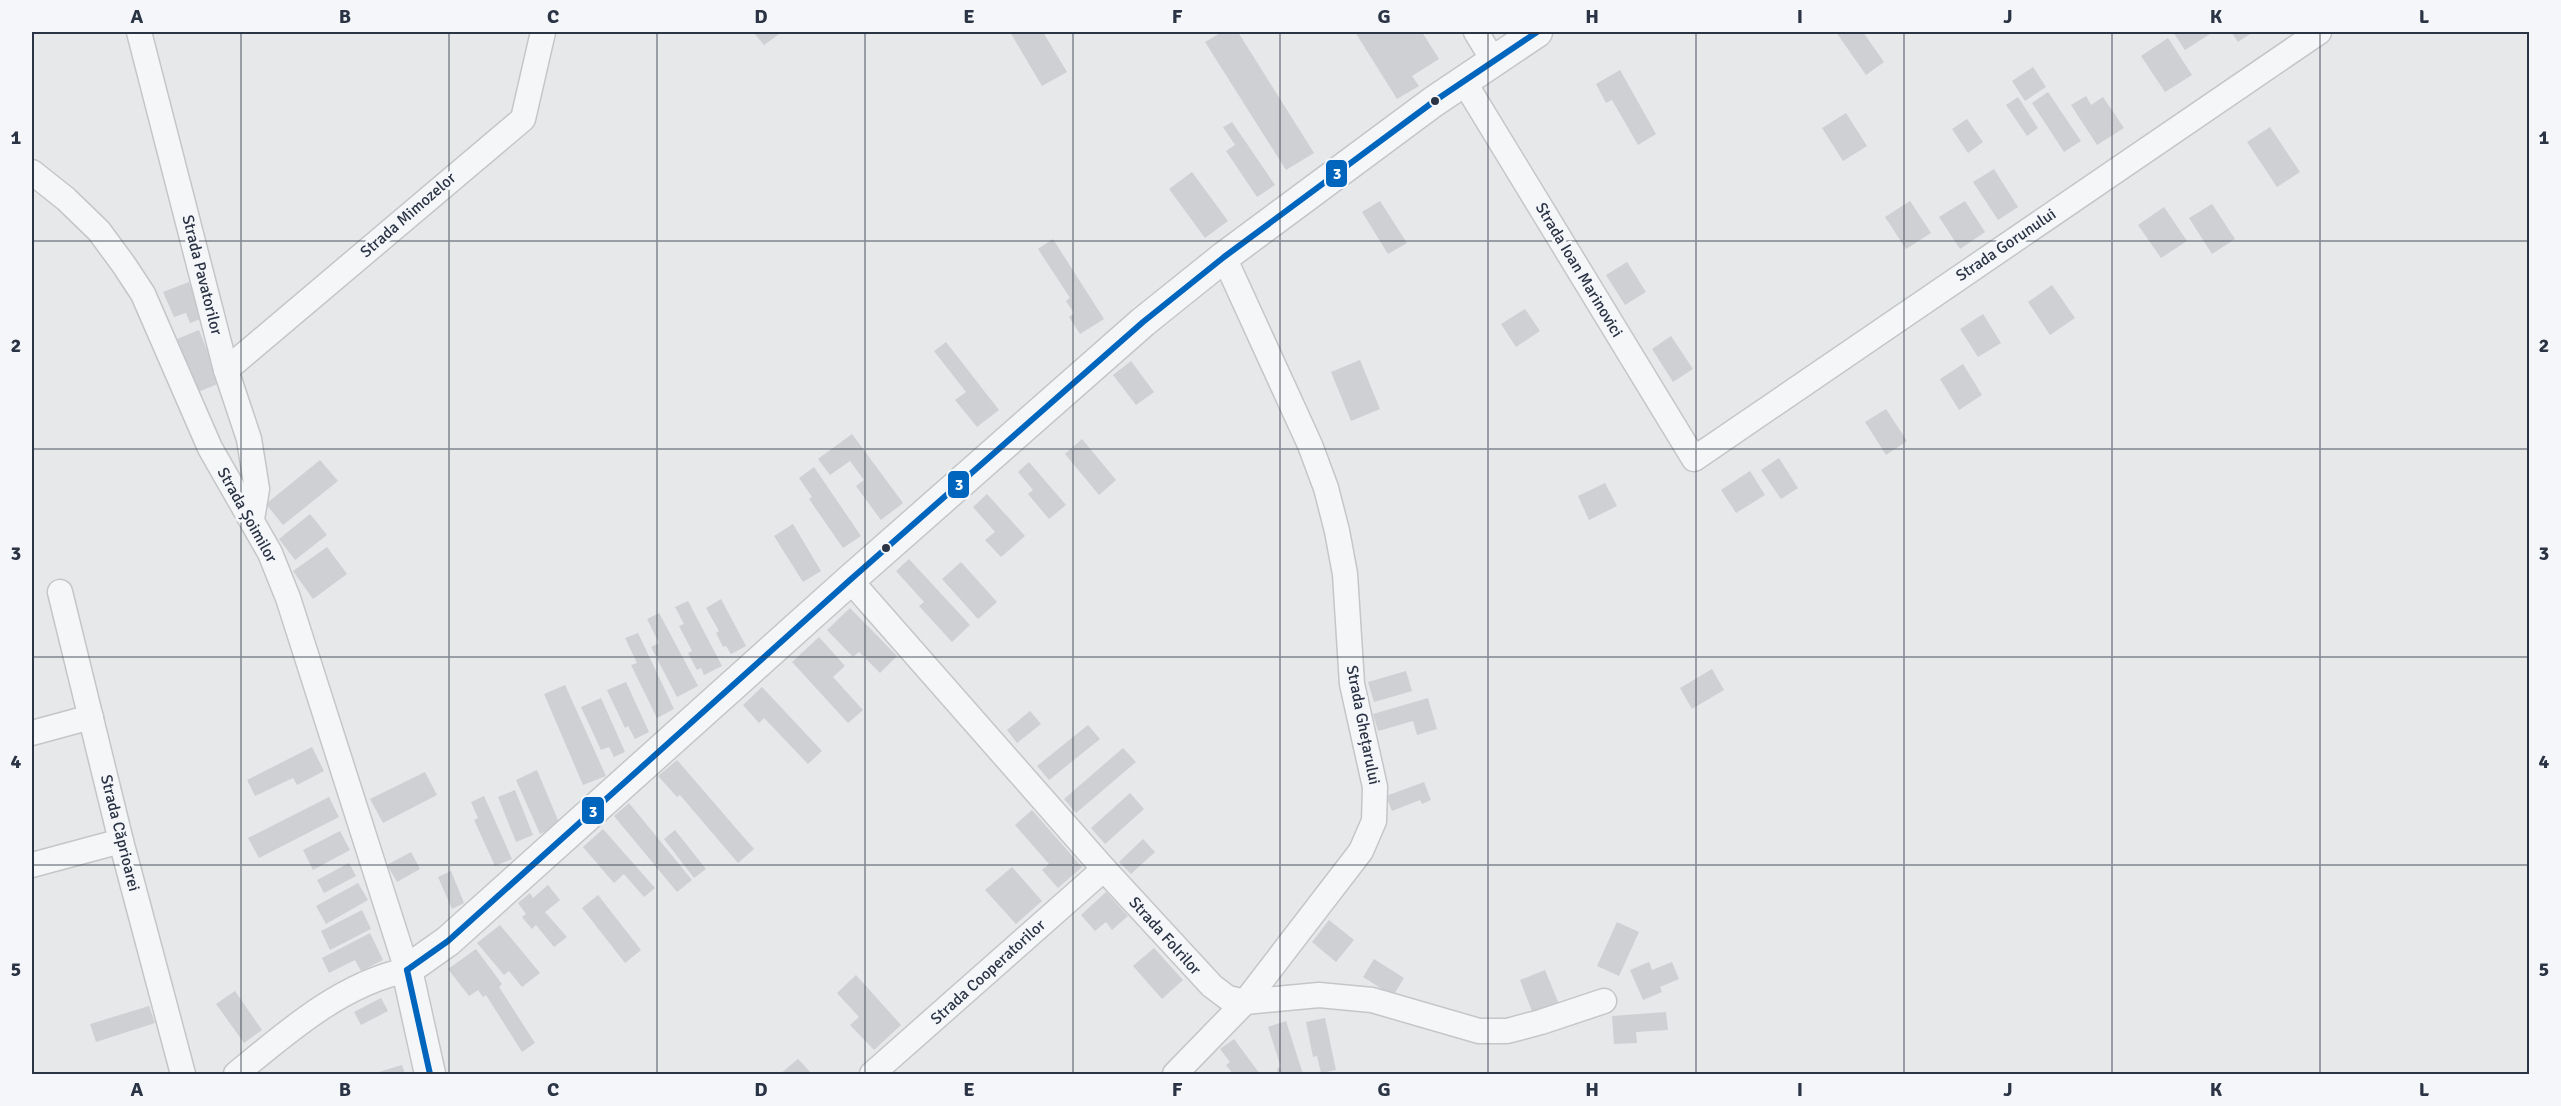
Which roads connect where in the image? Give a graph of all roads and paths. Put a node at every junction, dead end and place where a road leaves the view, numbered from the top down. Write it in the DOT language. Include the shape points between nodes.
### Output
graph roads {
  1 [pos="139,32"];
  2 [pos="543,32"];
  3 [pos="1476,32"];
  4 [pos="1537,32"];
  5 [pos="2319,32"];
  6 [pos="1493,60"];
  7 [pos="1463,80"];
  8 [pos="32,172"];
  9 [pos="1224,257"];
  10 [pos="226,370"];
  11 [pos="1694,459"];
  12 [pos="252,519"];
  13 [pos="850,580"];
  14 [pos="60,592"];
  15 [pos="91,717"];
  16 [pos="32,733"];
  17 [pos="122,842"];
  18 [pos="32,865"];
  19 [pos="1104,869"];
  20 [pos="408,970"];
  21 [pos="1604,1001"];
  22 [pos="1245,1002"];
  23 [pos="183,1074"];
  24 [pos="236,1074"];
  25 [pos="430,1074"];
  26 [pos="872,1074"];
  27 [pos="1175,1074"];
  1 -- 10 [label="street, Strada Pavatorilor"];
  2 -- 10 [label="street, Strada Mimozelor" via="523,119"];
  3 -- 6 [label="street"];
  4 -- 6 [label="street"];
  5 -- 11 [label="street, Strada Gorunului"];
  6 -- 7 [label="street"];
  7 -- 9 [label="street"];
  7 -- 11 [label="street, Strada Ioan Marinovici"];
  8 -- 12 [label="street, Strada Șoimilor" via="99,231 143,294 210,448"];
  9 -- 13 [label="street" via="1143,322"];
  9 -- 22 [label="street, Strada Ghețarului" via="1326,488 1345,574 1352,684 1376,803 1374,821 1360,851"];
  10 -- 12 [label="street, Strada Pavatorilor" via="255,466 257,489"];
  12 -- 20 [label="street, Strada Șoimilor" via="288,598"];
  13 -- 19 [label="street, Strada Folrilor"];
  13 -- 20 [label="street" via="448,941"];
  14 -- 15 [label="street, Strada Căprioarei"];
  15 -- 16 [label="street"];
  15 -- 17 [label="street, Strada Căprioarei"];
  17 -- 18 [label="street"];
  17 -- 23 [label="street, Strada Căprioarei"];
  19 -- 22 [label="street, Strada Folrilor" via="1212,986 1228,998"];
  19 -- 26 [label="street, Strada Cooperatorilor"];
  20 -- 24 [label="street" via="384,975 336,999"];
  20 -- 25 [label="street"];
  21 -- 22 [label="street, Strada Folrilor" via="1507,1031 1479,1031 1348,996"];
  22 -- 27 [label="street, Strada Ghețarului"];
}
